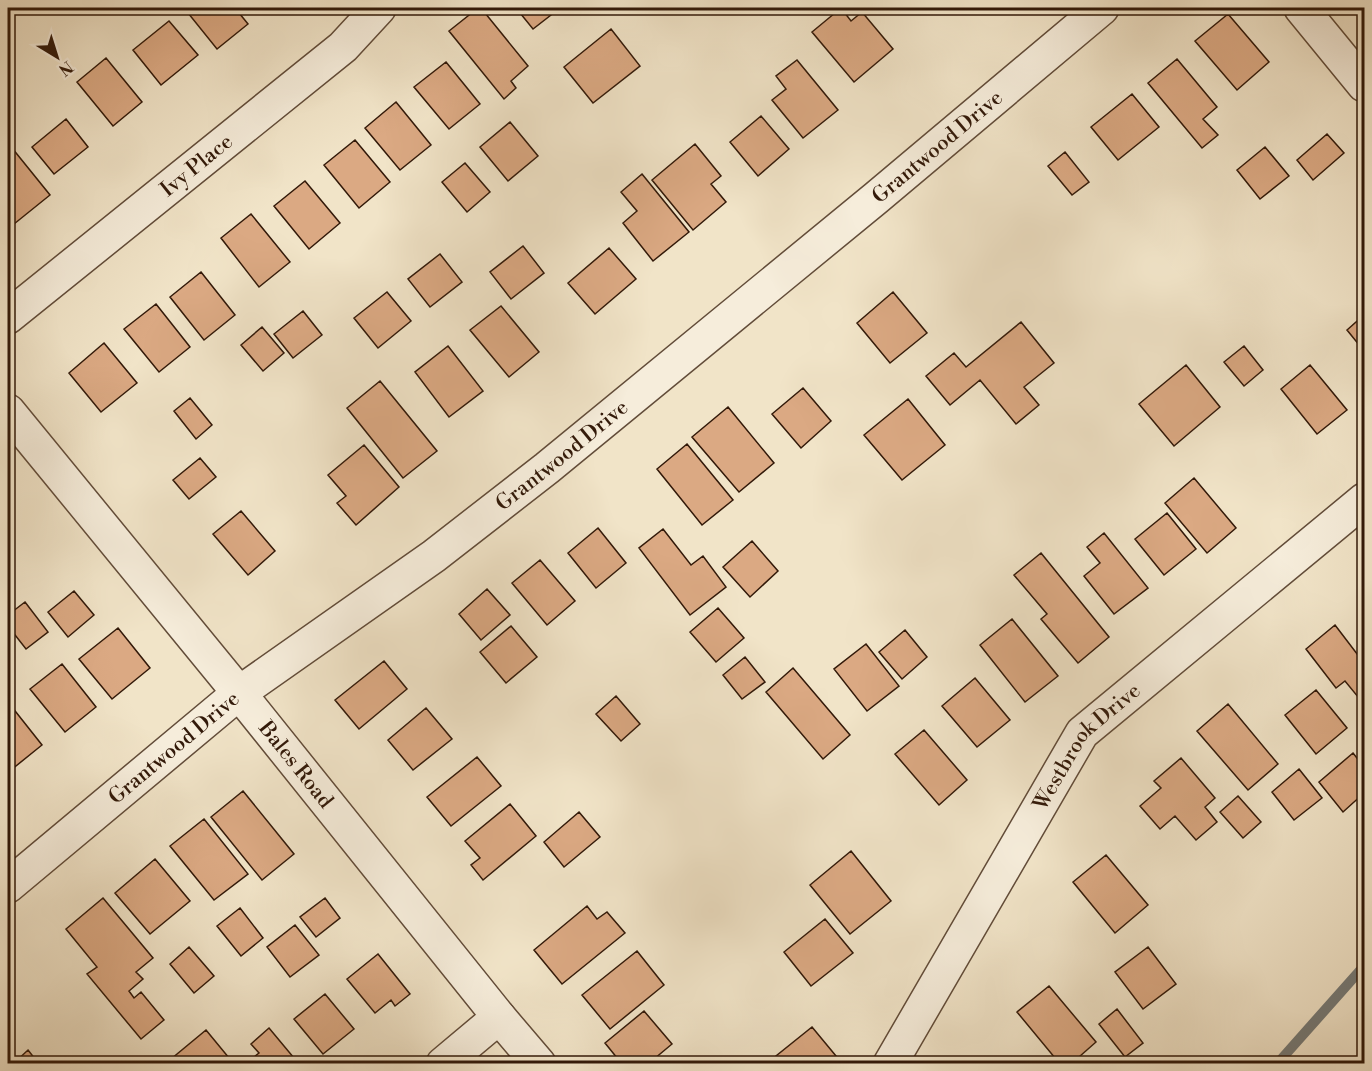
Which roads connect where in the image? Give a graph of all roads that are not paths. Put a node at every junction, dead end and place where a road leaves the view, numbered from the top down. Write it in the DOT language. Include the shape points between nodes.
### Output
graph roads {
  1 [pos="380,8"];
  2 [pos="1102,8"];
  3 [pos="1302,8"];
  4 [pos="1365,85"];
  5 [pos="8,317"];
  6 [pos="8,411"];
  7 [pos="1365,500"];
  8 [pos="239,693"];
  9 [pos="8,886"];
  10 [pos="499,1017"];
  11 [pos="443,1064"];
  12 [pos="539,1064"];
  13 [pos="890,1064"];
  1 -- 5 [label="street, Ivy Place" via="343,47"];
  2 -- 8 [label="street, Grantwood Drive" via="547,468 434,556"];
  3 -- 4 [label="street"];
  6 -- 8 [label="street, Bales Road"];
  7 -- 13 [label="street, Westbrook Drive" via="1082,733"];
  8 -- 9 [label="street, Grantwood Drive"];
  8 -- 10 [label="street, Bales Road"];
  10 -- 11 [label="street"];
  10 -- 12 [label="street, Bales Road"];
}
